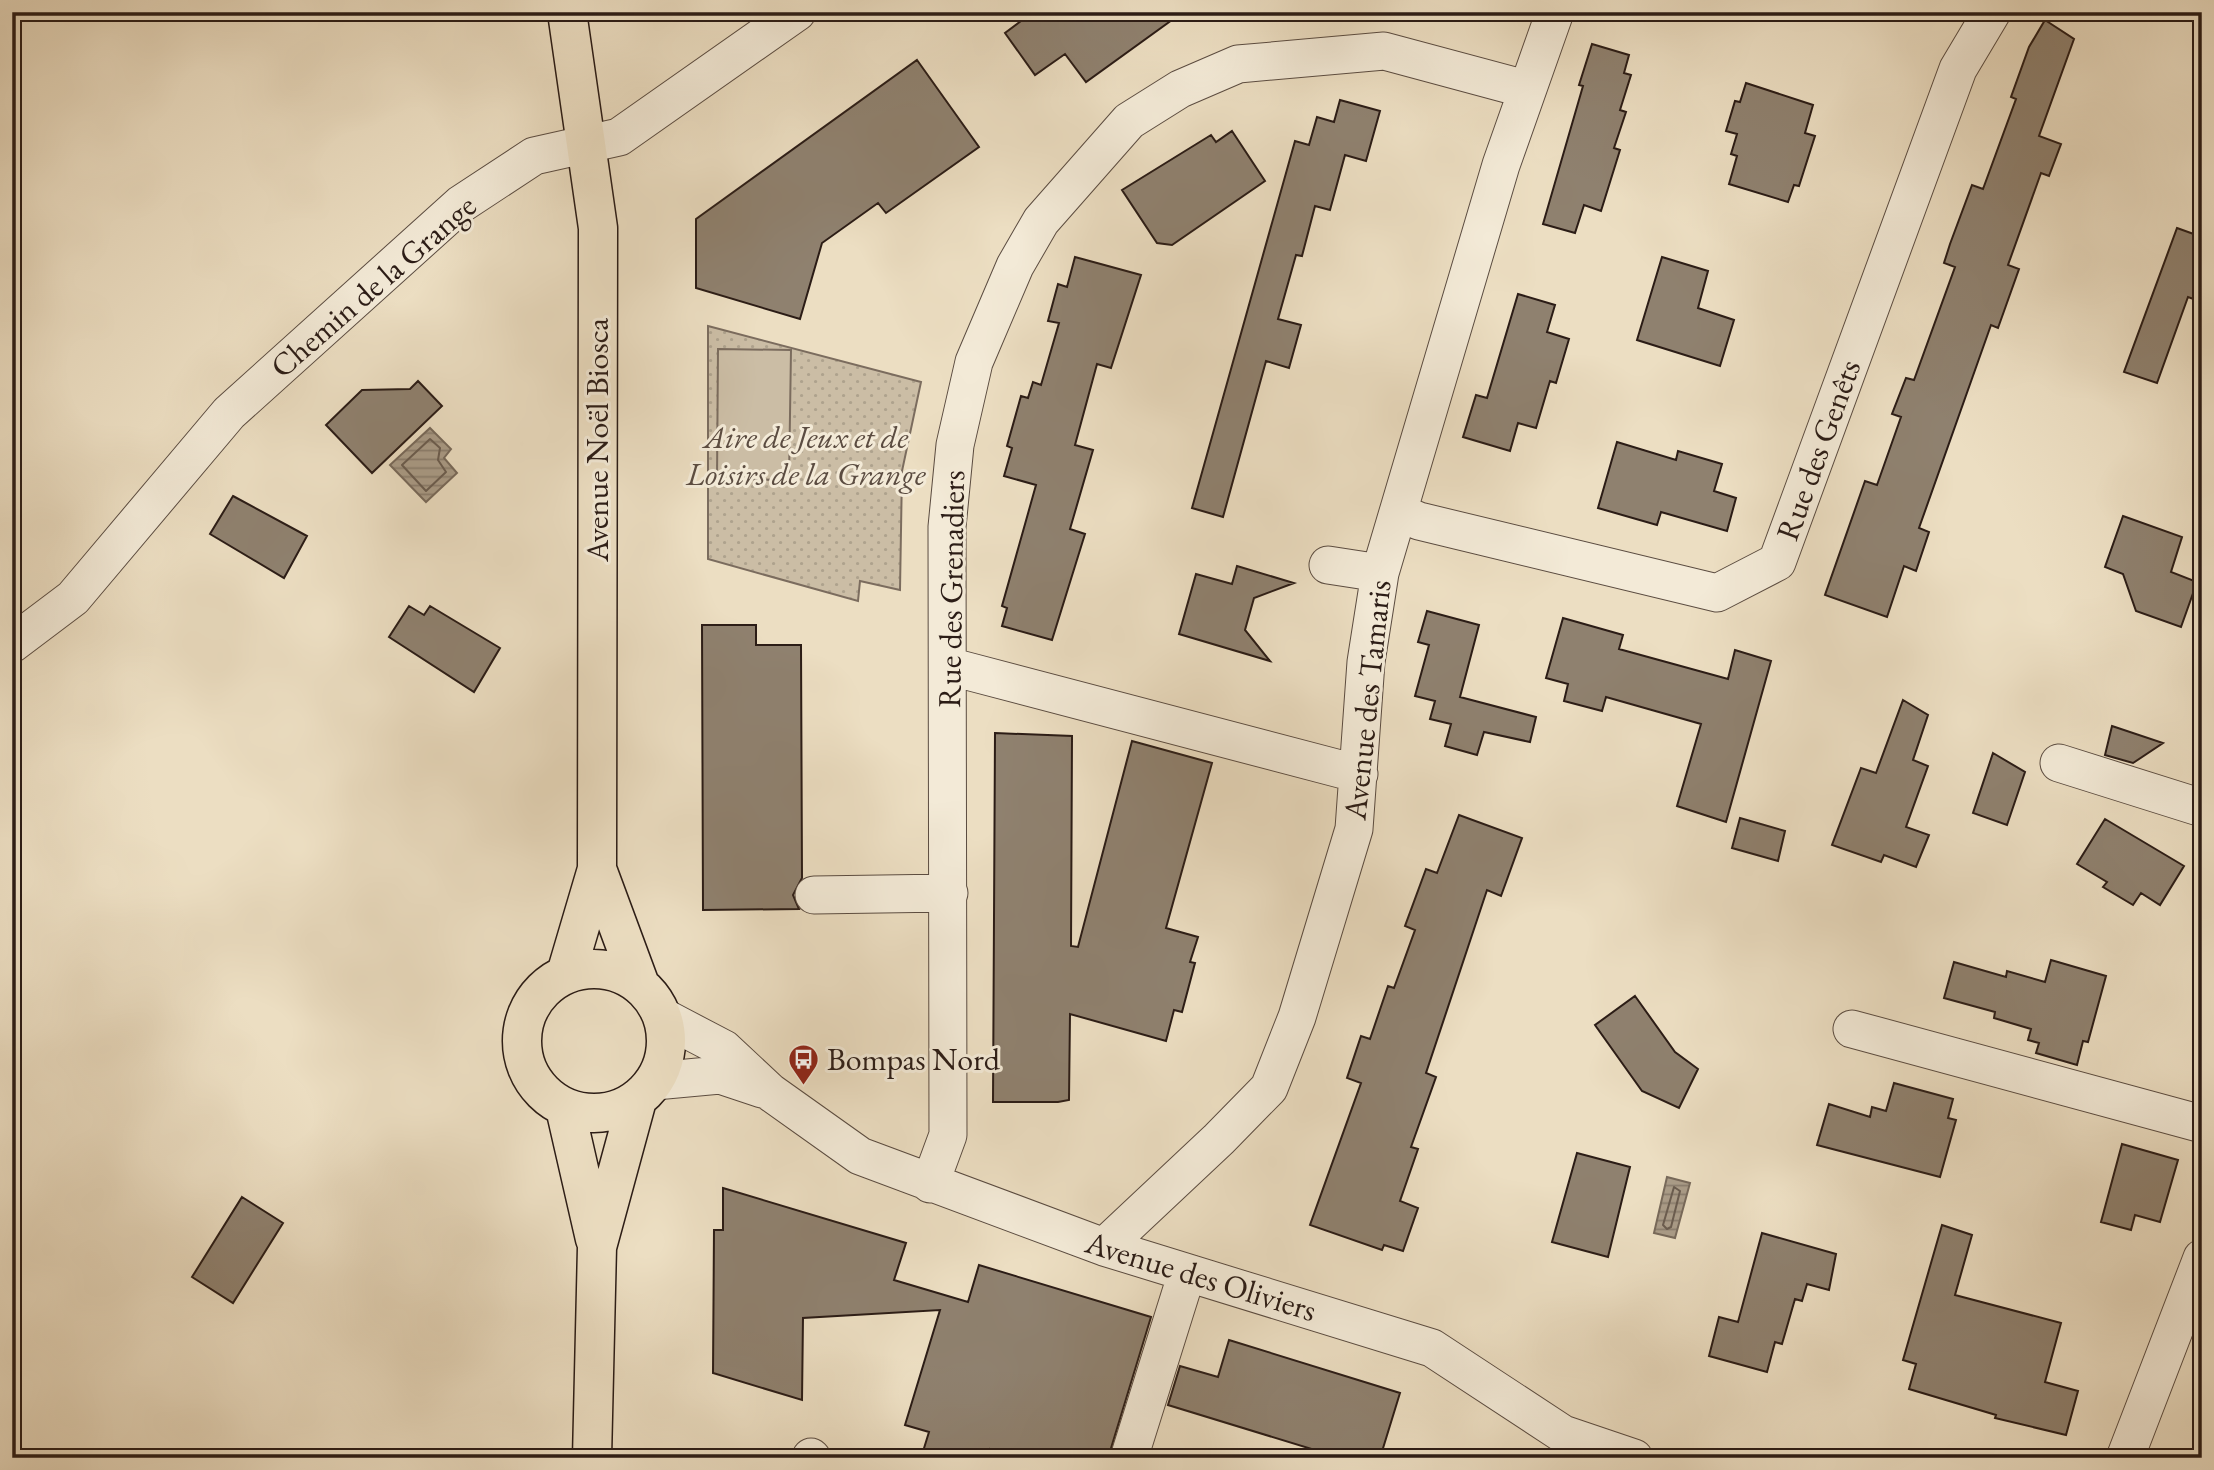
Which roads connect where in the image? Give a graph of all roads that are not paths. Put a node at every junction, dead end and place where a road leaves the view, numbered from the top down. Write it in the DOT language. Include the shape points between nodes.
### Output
graph roads {
  1 [pos="567,12"];
  2 [pos="797,12"];
  3 [pos="1555,12"];
  4 [pos="1992,12"];
  5 [pos="1525,89"];
  6 [pos="586,144"];
  7 [pos="1400,513"];
  8 [pos="1328,565"];
  9 [pos="1380,573"];
  10 [pos="12,644"];
  11 [pos="948,666"];
  12 [pos="2059,763"];
  13 [pos="1359,774"];
  14 [pos="2202,808"];
  15 [pos="597,869"];
  16 [pos="949,893"];
  17 [pos="814,895"];
  18 [pos="566,974"];
  19 [pos="640,985"];
  20 [pos="663,1017"];
  21 [pos="1852,1029"];
  22 [pos="646,1091"];
  23 [pos="770,1091"];
  24 [pos="565,1108"];
  25 [pos="2202,1124"];
  26 [pos="930,1184"];
  27 [pos="597,1247"];
  28 [pos="1104,1247"];
  29 [pos="2202,1258"];
  30 [pos="1187,1273"];
  31 [pos="2193,1307"];
  32 [pos="592,1457"];
  33 [pos="1129,1458"];
  34 [pos="1634,1458"];
  35 [pos="2125,1458"];
  1 -- 6 [label="main road, Avenue Noël Biosca"];
  2 -- 6 [label="street, Chemin de la Grange" via="619,137"];
  3 -- 5 [label="street, Avenue des Tamaris"];
  4 -- 7 [label="street, Rue des Genêts" via="1958,69 1777,562 1717,593"];
  5 -- 7 [label="street, Avenue des Tamaris"];
  5 -- 11 [label="street, Rue des Grenadiers" via="1384,51 1238,64 1181,89 1129,121 1041,221 1015,266 974,362 955,445 947,527"];
  6 -- 10 [label="street, Chemin de la Grange" via="534,156 461,204 229,413 73,598"];
  6 -- 15 [label="main road, Avenue Noël Biosca" via="598,228"];
  7 -- 9 [label="street, Avenue des Tamaris"];
  8 -- 9 [label="street"];
  9 -- 13 [label="street, Avenue des Tamaris" via="1366,662"];
  11 -- 13 [label="street"];
  11 -- 16 [label="street, Rue des Grenadiers"];
  12 -- 14 [label="street"];
  13 -- 28 [label="street, Avenue des Tamaris" via="1354,829 1297,1017 1269,1088"];
  15 -- 18 [label="main road"];
  15 -- 19 [label="main road"];
  16 -- 17 [label="street"];
  16 -- 26 [label="street, Rue des Grenadiers" via="948,1135"];
  18 -- 19 [label="main road" via="600,969"];
  18 -- 24 [label="main road" via="546,987 530,1006 523,1029 523,1053 530,1076 545,1095"];
  19 -- 20 [label="main road"];
  20 -- 22 [label="main road" via="664,1061"];
  20 -- 23 [label="street, Avenue des Oliviers" via="724,1049"];
  21 -- 25 [label="street"];
  22 -- 23 [label="street, Avenue des Oliviers" via="720,1076"];
  22 -- 24 [label="main road" via="615,1111 590,1114"];
  22 -- 27 [label="main road"];
  23 -- 26 [label="street, Avenue des Oliviers" via="860,1156"];
  24 -- 27 [label="main road"];
  26 -- 28 [label="street, Avenue des Oliviers"];
  27 -- 32 [label="main road"];
  28 -- 30 [label="street, Avenue des Oliviers"];
  29 -- 31 [label="street"];
  30 -- 33 [label="street"];
  30 -- 34 [label="street, Avenue des Oliviers" via="1432,1348 1563,1434"];
  31 -- 35 [label="street"];
}
